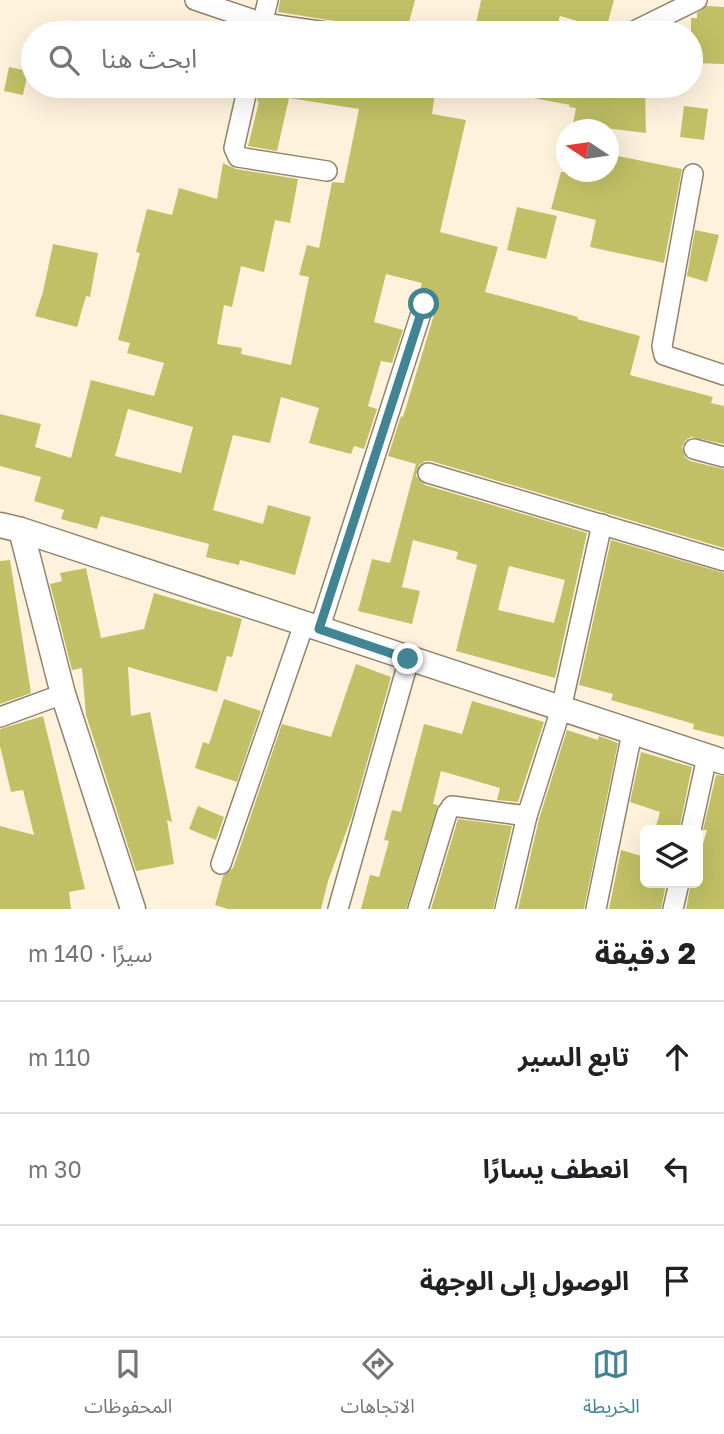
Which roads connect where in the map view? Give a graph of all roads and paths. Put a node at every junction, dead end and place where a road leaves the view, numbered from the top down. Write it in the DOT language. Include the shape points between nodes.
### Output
graph roads {
  1 [pos="195,0"];
  2 [pos="268,0"];
  3 [pos="697,0"];
  4 [pos="244,21"];
  5 [pos="263,21"];
  6 [pos="654,21"];
  7 [pos="245,98"];
  8 [pos="327,171"];
  9 [pos="693,174"];
  10 [pos="424,304"];
  11 [pos="724,375"];
  12 [pos="694,449"];
  13 [pos="724,457"];
  14 [pos="428,473"];
  15 [pos="601,524"];
  16 [pos="11,528"];
  17 [pos="724,561"];
  18 [pos="311,627"];
  19 [pos="408,659"];
  20 [pos="63,694"];
  21 [pos="561,709"];
  22 [pos="0,717"];
  23 [pos="632,733"];
  24 [pos="715,760"];
  25 [pos="527,816"];
  26 [pos="693,825"];
  27 [pos="221,864"];
  28 [pos="678,888"];
  29 [pos="133,909"];
  30 [pos="338,909"];
  31 [pos="418,909"];
  32 [pos="505,909"];
  33 [pos="596,909"];
  34 [pos="673,909"];
  1 -- 4 [label="street"];
  2 -- 5 [label="street"];
  3 -- 6 [label="street"];
  7 -- 8 [label="street" via="234,148 238,157"];
  9 -- 11 [label="street" via="662,346 664,355"];
  10 -- 18 [label="street"];
  12 -- 13 [label="street"];
  14 -- 15 [label="street"];
  15 -- 17 [label="street"];
  15 -- 21 [label="street"];
  16 -- 18 [label="street"];
  16 -- 20 [label="street"];
  18 -- 19 [label="street"];
  18 -- 27 [label="street"];
  19 -- 21 [label="street"];
  19 -- 30 [label="street"];
  20 -- 22 [label="street"];
  20 -- 29 [label="street"];
  21 -- 23 [label="street"];
  21 -- 25 [label="street"];
  23 -- 24 [label="street"];
  23 -- 33 [label="street"];
  24 -- 26 [label="street"];
  25 -- 31 [label="street" via="452,806"];
  25 -- 32 [label="street"];
  28 -- 34 [label="street"];
}
